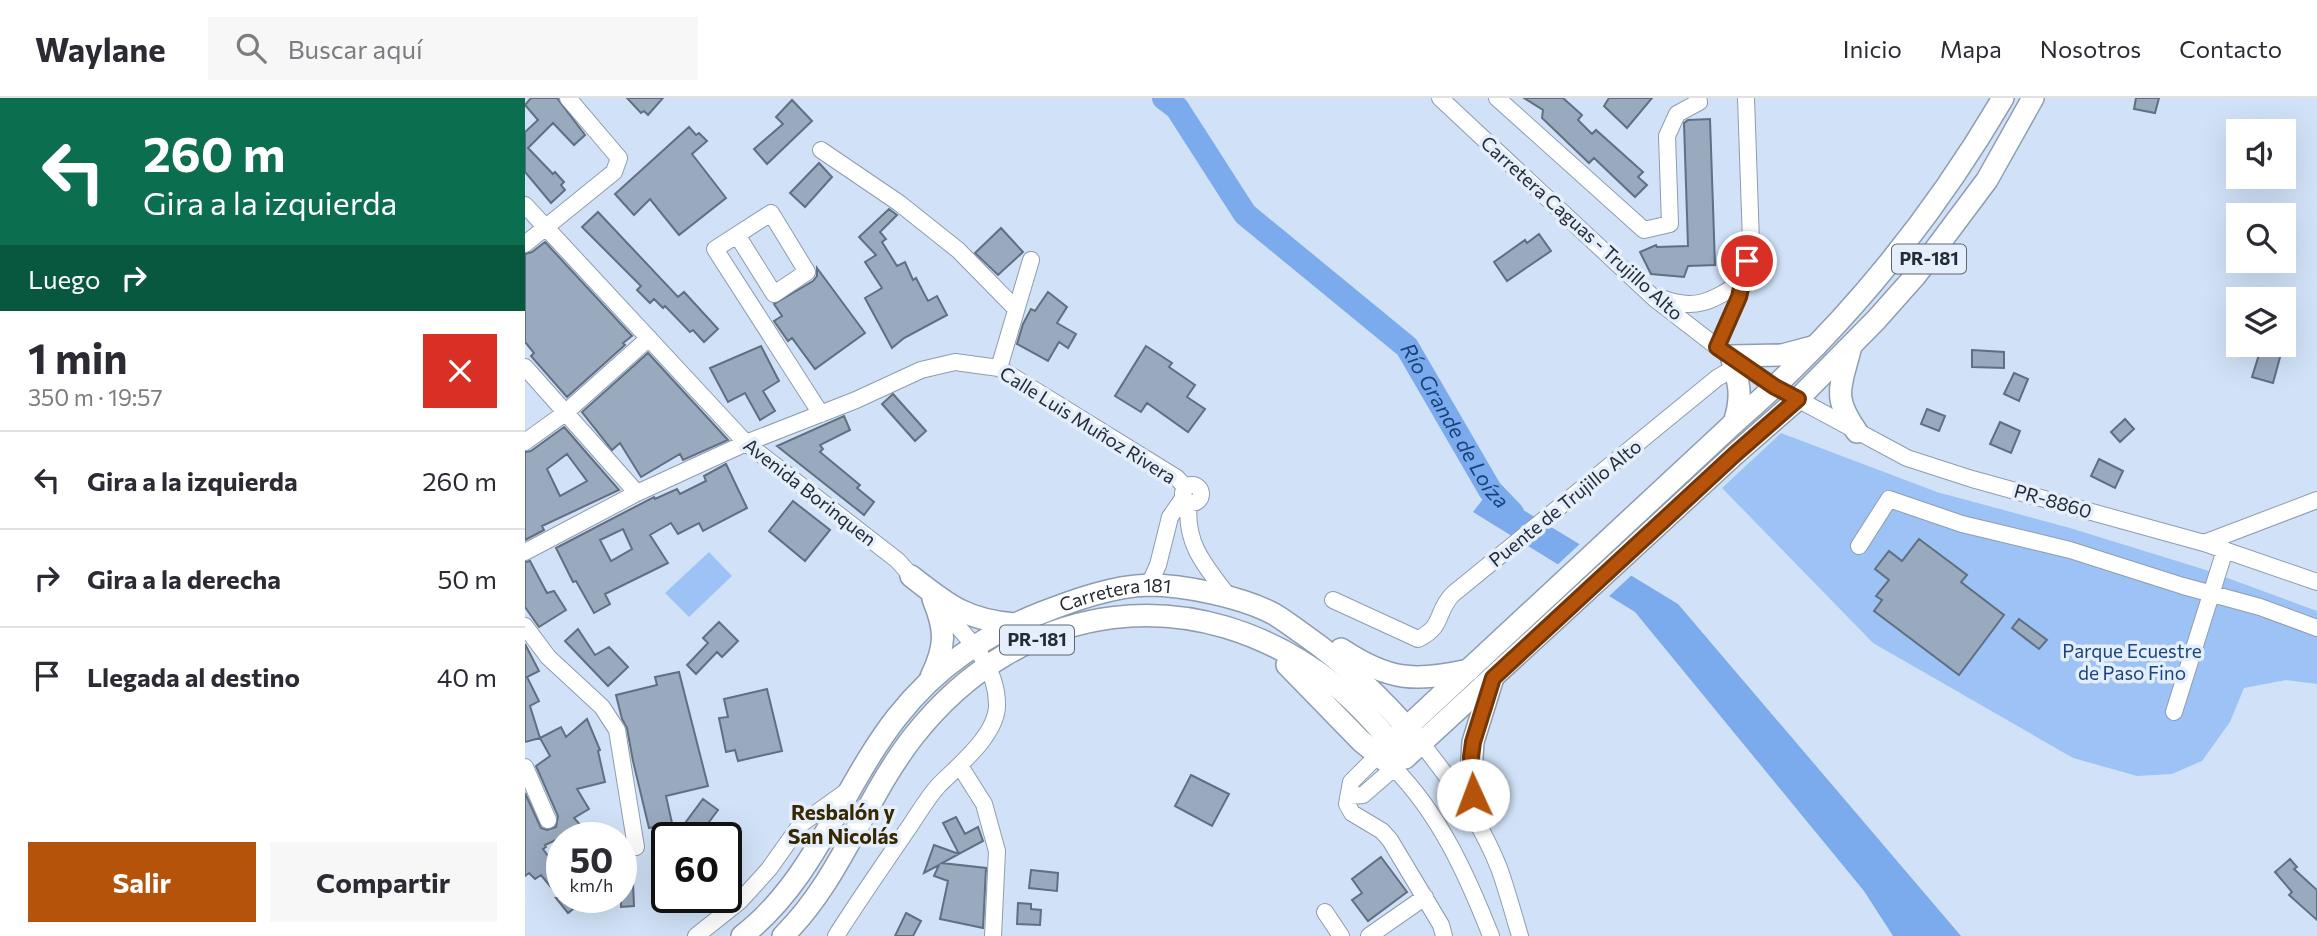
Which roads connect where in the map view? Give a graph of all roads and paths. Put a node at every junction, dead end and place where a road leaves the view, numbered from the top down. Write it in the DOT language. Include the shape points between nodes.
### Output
graph roads {
  1 [pos="568,98"];
  2 [pos="1440,98"];
  3 [pos="1497,98"];
  4 [pos="1698,98"];
  5 [pos="1747,98"];
  6 [pos="2003,98"];
  7 [pos="2033,98"];
  8 [pos="821,150"];
  9 [pos="525,205"];
  10 [pos="545,227"];
  11 [pos="737,235"];
  12 [pos="525,244"];
  13 [pos="1031,260"];
  14 [pos="1743,281"];
  15 [pos="1649,293"];
  16 [pos="1016,309"];
  17 [pos="649,338"];
  18 [pos="1852,343"];
  19 [pos="1816,345"];
  20 [pos="1727,357"];
  21 [pos="525,367"];
  22 [pos="999,368"];
  23 [pos="1775,387"];
  24 [pos="1798,399"];
  25 [pos="565,413"];
  26 [pos="821,414"];
  27 [pos="1734,423"];
  28 [pos="1857,432"];
  29 [pos="525,442"];
  30 [pos="746,443"];
  31 [pos="637,493"];
  32 [pos="1186,496"];
  33 [pos="2317,500"];
  34 [pos="2204,543"];
  35 [pos="1859,547"];
  36 [pos="2225,550"];
  37 [pos="525,552"];
  38 [pos="911,576"];
  39 [pos="2317,582"];
  40 [pos="1149,585"];
  41 [pos="2211,593"];
  42 [pos="1229,597"];
  43 [pos="933,599"];
  44 [pos="1333,600"];
  45 [pos="1272,613"];
  46 [pos="1014,624"];
  47 [pos="525,626"];
  48 [pos="2317,628"];
  49 [pos="974,645"];
  50 [pos="987,666"];
  51 [pos="1488,668"];
  52 [pos="929,682"];
  53 [pos="2174,712"];
  54 [pos="1399,749"];
  55 [pos="960,766"];
  56 [pos="525,767"];
  57 [pos="850,789"];
  58 [pos="545,813"];
  59 [pos="1474,816"];
  60 [pos="632,822"];
  61 [pos="1425,897"];
  62 [pos="1325,912"];
  63 [pos="696,936"];
  64 [pos="742,936"];
  65 [pos="783,936"];
  66 [pos="836,936"];
  67 [pos="993,936"];
  68 [pos="1341,936"];
  69 [pos="1369,936"];
  70 [pos="1444,936"];
  71 [pos="1491,936"];
  72 [pos="1520,936"];
  1 -- 10 [label="street" via="619,158 614,172"];
  2 -- 15 [label="street, Carretera Caguas - Trujillo Alto"];
  3 -- 4 [label="street" via="1644,230 1670,224 1667,136 1677,114 1699,102"];
  5 -- 14 [label="street" via="1751,242"];
  6 -- 19 [label="main road, PR-181" via="1895,258"];
  7 -- 18 [label="main road, PR-181" via="1987,180 1951,231"];
  8 -- 16 [label="street" via="958,250"];
  9 -- 10 [label="street, Avenida Borinquen"];
  10 -- 12 [label="street"];
  10 -- 17 [label="street, Avenida Borinquen"];
  11 -- 11 [label="street" via="771,213 807,272 774,294"];
  11 -- 26 [label="street" via="715,249"];
  13 -- 16 [label="street"];
  14 -- 15 [label="street" via="1714,300 1695,305"];
  14 -- 20 [label="street"];
  15 -- 20 [label="street, Carretera Caguas - Trujillo Alto"];
  16 -- 22 [label="street"];
  17 -- 25 [label="street"];
  17 -- 30 [label="street, Avenida Borinquen"];
  18 -- 24 [label="main road, PR-181"];
  18 -- 28 [label="main road" via="1840,403"];
  19 -- 20 [label="main road" via="1782,355"];
  19 -- 23 [label="main road, PR-181"];
  20 -- 23 [label="street, Carretera Caguas - Trujillo Alto"];
  20 -- 27 [label="main road" via="1739,384 1740,405"];
  20 -- 44 [label="street, Puente de Trujillo Alto" via="1717,377 1443,605 1433,632 1418,639"];
  21 -- 25 [label="street"];
  22 -- 26 [label="street, Calle Luis Muñoz Rivera" via="955,362 921,370"];
  22 -- 32 [label="street, Calle Luis Muñoz Rivera" via="1177,478"];
  23 -- 24 [label="street, Carretera Caguas - Trujillo Alto"];
  23 -- 27 [label="main road, PR-181"];
  24 -- 28 [label="street, PR-8860 / PR-8860"];
  24 -- 51 [label="main road, PR-181"];
  25 -- 29 [label="street"];
  25 -- 31 [label="street"];
  26 -- 30 [label="street, Calle Luis Muñoz Rivera"];
  27 -- 51 [label="main road, PR-181"];
  28 -- 34 [label="street, PR-8860 / PR-8860" via="1907,458 1972,479"];
  30 -- 31 [label="street, Calle Luis Muñoz Rivera"];
  30 -- 38 [label="street, Avenida Borinquen" via="897,560"];
  31 -- 37 [label="street, Calle Luis Muñoz Rivera"];
  32 -- 40 [label="street" via="1172,513"];
  32 -- 42 [label="street" via="1188,530"];
  33 -- 34 [label="street"];
  34 -- 36 [label="street, PR-8860 / PR-8860"];
  35 -- 41 [label="street" via="1889,499 1962,524 2070,550"];
  36 -- 39 [label="street, PR-8860 / PR-8860"];
  36 -- 41 [label="street"];
  38 -- 43 [label="street, Avenida Borinquen"];
  38 -- 46 [label="main road" via="966,614"];
  40 -- 42 [label="main road, Carretera 181 / PR-181"];
  40 -- 46 [label="main road, Carretera 181 / PR-181" via="1066,603"];
  41 -- 48 [label="street"];
  41 -- 53 [label="street"];
  42 -- 45 [label="main road, Carretera 181 / PR-181"];
  43 -- 49 [label="street, Avenida Borinquen"];
  43 -- 52 [label="main road" via="943,622 943,645"];
  45 -- 51 [label="main road" via="1388,674 1433,678"];
  45 -- 54 [label="main road, Carretera 181 / PR-181" via="1371,688"];
  46 -- 49 [label="main road, Carretera 181 / PR-181"];
  47 -- 60 [label="street" via="548,657 602,707 617,730"];
  49 -- 50 [label="street, Avenida Borinquen"];
  49 -- 52 [label="main road, Carretera 181 / PR-181"];
  50 -- 54 [label="main road, Carretera 181 / PR-181" via="1080,622 1132,614 1205,622 1263,642 1361,741"];
  50 -- 55 [label="street, Avenida Borinquen" via="997,704 995,720"];
  50 -- 65 [label="main road, Carretera 181 / PR-181" via="939,707 911,740 826,884"];
  51 -- 54 [label="main road, PR-181"];
  51 -- 59 [label="main road" via="1471,757"];
  52 -- 57 [label="main road, Carretera 181 / PR-181" via="896,719"];
  54 -- 59 [label="street" via="1448,777"];
  54 -- 61 [label="street" via="1351,782 1347,804 1352,813 1390,840"];
  54 -- 71 [label="street" via="1419,796 1457,856"];
  55 -- 66 [label="street, Avenida Borinquen" via="937,787"];
  55 -- 67 [label="street" via="984,804 997,851"];
  56 -- 58 [label="street"];
  57 -- 63 [label="street" via="801,824 740,901"];
  57 -- 64 [label="main road, Carretera 181 / PR-181" via="790,888"];
  59 -- 72 [label="street" via="1499,868"];
  61 -- 69 [label="street"];
  61 -- 70 [label="street"];
  62 -- 68 [label="street"];
}
